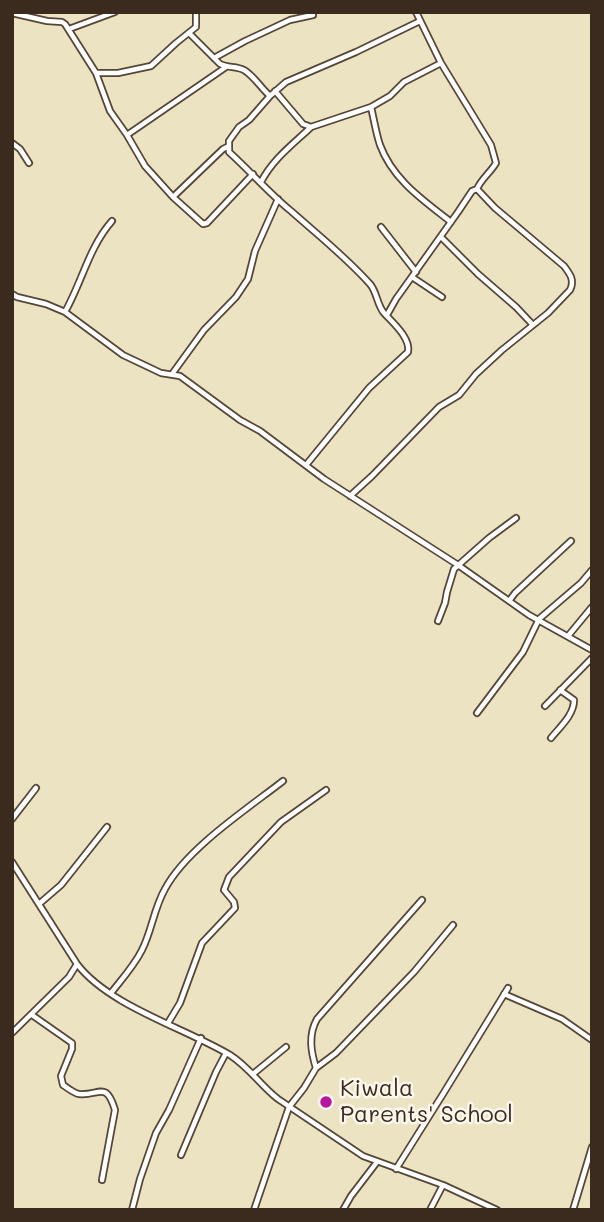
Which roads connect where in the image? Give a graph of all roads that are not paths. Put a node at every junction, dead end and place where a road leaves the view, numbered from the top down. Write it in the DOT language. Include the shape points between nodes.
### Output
graph roads {
  1 [pos="60,12"];
  2 [pos="115,12"];
  3 [pos="196,12"];
  4 [pos="416,12"];
  5 [pos="12,13"];
  6 [pos="313,15"];
  7 [pos="420,20"];
  8 [pos="56,21"];
  9 [pos="69,29"];
  10 [pos="189,33"];
  11 [pos="214,58"];
  12 [pos="442,63"];
  13 [pos="226,67"];
  14 [pos="96,73"];
  15 [pos="275,91"];
  16 [pos="270,96"];
  17 [pos="371,107"];
  18 [pos="311,127"];
  19 [pos="127,135"];
  20 [pos="12,143"];
  21 [pos="228,148"];
  22 [pos="29,163"];
  23 [pos="253,174"];
  24 [pos="261,182"];
  25 [pos="477,189"];
  26 [pos="173,197"];
  27 [pos="278,199"];
  28 [pos="112,221"];
  29 [pos="451,222"];
  30 [pos="381,227"];
  31 [pos="441,237"];
  32 [pos="414,274"];
  33 [pos="12,294"];
  34 [pos="442,297"];
  35 [pos="65,312"];
  36 [pos="387,315"];
  37 [pos="533,325"];
  38 [pos="172,374"];
  39 [pos="306,464"];
  40 [pos="350,496"];
  41 [pos="516,518"];
  42 [pos="571,541"];
  43 [pos="458,565"];
  44 [pos="592,570"];
  45 [pos="509,601"];
  46 [pos="592,607"];
  47 [pos="539,620"];
  48 [pos="438,621"];
  49 [pos="568,636"];
  50 [pos="592,650"];
  51 [pos="592,658"];
  52 [pos="560,690"];
  53 [pos="545,706"];
  54 [pos="477,713"];
  55 [pos="551,738"];
  56 [pos="283,780"];
  57 [pos="36,788"];
  58 [pos="326,790"];
  59 [pos="12,819"];
  60 [pos="107,827"];
  61 [pos="12,862"];
  62 [pos="422,900"];
  63 [pos="39,904"];
  64 [pos="453,925"];
  65 [pos="77,964"];
  66 [pos="87,976"];
  67 [pos="69,977"];
  68 [pos="508,988"];
  69 [pos="111,993"];
  70 [pos="504,994"];
  71 [pos="32,1015"];
  72 [pos="168,1023"];
  73 [pos="12,1033"];
  74 [pos="201,1038"];
  75 [pos="592,1040"];
  76 [pos="286,1047"];
  77 [pos="226,1053"];
  78 [pos="316,1068"];
  79 [pos="253,1074"];
  80 [pos="289,1107"];
  81 [pos="592,1147"];
  82 [pos="181,1155"];
  83 [pos="377,1162"];
  84 [pos="396,1169"];
  85 [pos="102,1180"];
  86 [pos="443,1185"];
  87 [pos="132,1210"];
  88 [pos="254,1210"];
  89 [pos="343,1210"];
  90 [pos="430,1210"];
  91 [pos="497,1210"];
  92 [pos="573,1210"];
  1 -- 8 [label="street"];
  2 -- 9 [label="street"];
  3 -- 10 [label="street" via="196,27"];
  4 -- 7 [label="street"];
  5 -- 8 [label="street"];
  6 -- 11 [label="street" via="290,20"];
  7 -- 12 [label="street"];
  7 -- 15 [label="street"];
  8 -- 9 [label="street"];
  9 -- 14 [label="street"];
  10 -- 11 [label="street"];
  10 -- 14 [label="street" via="151,66"];
  11 -- 13 [label="street"];
  12 -- 17 [label="street" via="404,82"];
  12 -- 25 [label="street" via="496,156 495,165"];
  13 -- 16 [label="street" via="245,71"];
  13 -- 19 [label="street"];
  14 -- 19 [label="street" via="110,111"];
  15 -- 16 [label="street"];
  15 -- 18 [label="street" via="303,124"];
  16 -- 21 [label="street" via="239,127"];
  17 -- 18 [label="street"];
  17 -- 29 [label="street" via="381,146 398,176"];
  18 -- 24 [label="street" via="274,161"];
  19 -- 26 [label="street" via="145,166"];
  20 -- 22 [label="street"];
  21 -- 23 [label="street"];
  21 -- 26 [label="street"];
  23 -- 24 [label="street"];
  23 -- 26 [label="street" via="207,223"];
  24 -- 27 [label="street"];
  25 -- 29 [label="street"];
  25 -- 37 [label="street" via="572,276 570,290"];
  27 -- 36 [label="street" via="372,286"];
  27 -- 38 [label="street" via="248,279"];
  28 -- 35 [label="street" via="98,240"];
  29 -- 31 [label="street"];
  30 -- 32 [label="street"];
  31 -- 32 [label="street"];
  31 -- 37 [label="street"];
  32 -- 34 [label="street"];
  32 -- 36 [label="street"];
  33 -- 35 [label="street"];
  35 -- 38 [label="street" via="123,355"];
  36 -- 39 [label="street" via="406,340 408,352 369,388"];
  37 -- 40 [label="street" via="476,374 459,395 439,407"];
  38 -- 39 [label="street"];
  39 -- 40 [label="street"];
  40 -- 43 [label="street"];
  41 -- 43 [label="street"];
  42 -- 45 [label="street"];
  43 -- 45 [label="street"];
  43 -- 48 [label="street"];
  44 -- 47 [label="street"];
  45 -- 47 [label="street"];
  46 -- 49 [label="street"];
  47 -- 49 [label="street"];
  47 -- 54 [label="street" via="523,652"];
  49 -- 50 [label="street"];
  51 -- 52 [label="street"];
  52 -- 53 [label="street"];
  52 -- 55 [label="street" via="575,706"];
  56 -- 69 [label="street" via="218,831 175,874 135,963"];
  57 -- 59 [label="street"];
  58 -- 72 [label="street" via="281,822 226,882 224,890 235,908 202,943"];
  60 -- 63 [label="street" via="61,885"];
  61 -- 63 [label="street"];
  62 -- 78 [label="street" via="317,1019 311,1039"];
  63 -- 65 [label="street"];
  64 -- 78 [label="street" via="414,972"];
  65 -- 66 [label="street"];
  65 -- 67 [label="street"];
  66 -- 67 [label="street"];
  66 -- 69 [label="street"];
  67 -- 71 [label="street"];
  68 -- 70 [label="street"];
  69 -- 72 [label="street"];
  70 -- 75 [label="street" via="562,1019"];
  70 -- 84 [label="street"];
  71 -- 73 [label="street"];
  71 -- 85 [label="street" via="72,1042 61,1076 64,1085 80,1094 108,1094 112,1100 116,1110"];
  72 -- 74 [label="street"];
  74 -- 77 [label="street"];
  74 -- 87 [label="street" via="156,1133"];
  76 -- 79 [label="street"];
  77 -- 79 [label="street"];
  77 -- 82 [label="street"];
  78 -- 80 [label="street"];
  79 -- 80 [label="street"];
  80 -- 83 [label="street"];
  80 -- 88 [label="street"];
  81 -- 92 [label="street"];
  83 -- 84 [label="street"];
  83 -- 89 [label="street"];
  84 -- 86 [label="street"];
  86 -- 90 [label="street"];
  86 -- 91 [label="street"];
}
